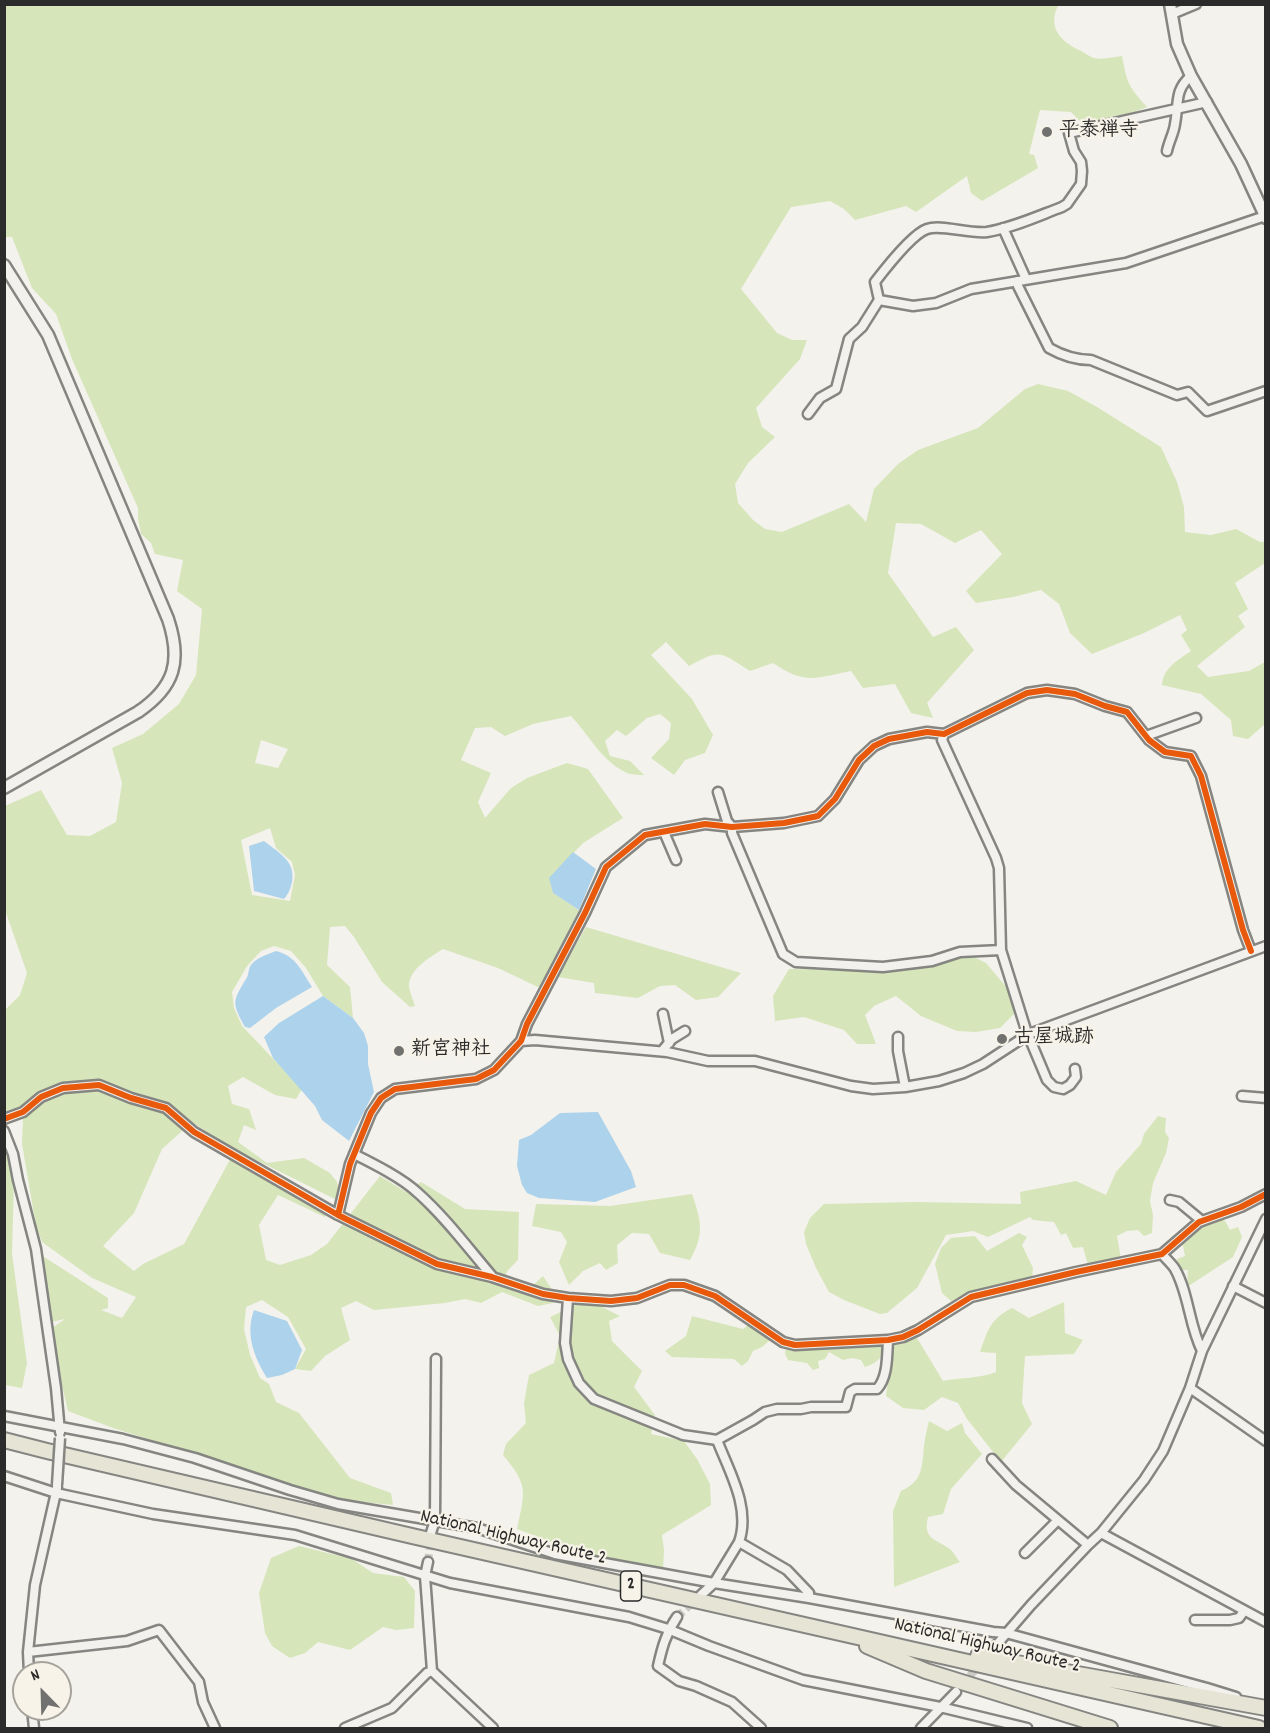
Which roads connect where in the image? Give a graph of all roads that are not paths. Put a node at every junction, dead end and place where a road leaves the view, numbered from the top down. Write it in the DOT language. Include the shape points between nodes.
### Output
graph roads {
  1 [pos="1196,4"];
  2 [pos="1171,9"];
  3 [pos="1191,76"];
  4 [pos="1207,102"];
  5 [pos="1176,109"];
  6 [pos="1167,151"];
  7 [pos="1265,217"];
  8 [pos="1003,228"];
  9 [pos="4,265"];
  10 [pos="1021,280"];
  11 [pos="879,300"];
  12 [pos="1266,391"];
  13 [pos="808,414"];
  14 [pos="1196,718"];
  15 [pos="944,734"];
  16 [pos="1146,736"];
  17 [pos="4,788"];
  18 [pos="718,792"];
  19 [pos="732,827"];
  20 [pos="664,832"];
  21 [pos="676,860"];
  22 [pos="1266,946"];
  23 [pos="1001,950"];
  24 [pos="1251,951"];
  25 [pos="663,1014"];
  26 [pos="685,1031"];
  27 [pos="1029,1034"];
  28 [pos="898,1037"];
  29 [pos="521,1041"];
  30 [pos="669,1043"];
  31 [pos="662,1051"];
  32 [pos="1075,1069"];
  33 [pos="905,1087"];
  34 [pos="1242,1096"];
  35 [pos="1266,1098"];
  36 [pos="4,1119"];
  37 [pos="4,1131"];
  38 [pos="354,1154"];
  39 [pos="1266,1194"];
  40 [pos="1170,1200"];
  41 [pos="338,1215"];
  42 [pos="1266,1219"];
  43 [pos="1202,1221"];
  44 [pos="1162,1254"];
  45 [pos="492,1277"];
  46 [pos="1233,1286"];
  47 [pos="568,1298"];
  48 [pos="1266,1303"];
  49 [pos="888,1340"];
  50 [pos="1202,1351"];
  51 [pos="436,1359"];
  52 [pos="1190,1388"];
  53 [pos="4,1416"];
  54 [pos="60,1427"];
  55 [pos="4,1440"];
  56 [pos="717,1440"];
  57 [pos="1266,1441"];
  58 [pos="992,1459"];
  59 [pos="4,1476"];
  60 [pos="57,1489"];
  61 [pos="435,1520"];
  62 [pos="1058,1520"];
  63 [pos="431,1533"];
  64 [pos="1101,1533"];
  65 [pos="739,1542"];
  66 [pos="1088,1545"];
  67 [pos="1025,1553"];
  68 [pos="428,1562"];
  69 [pos="425,1576"];
  70 [pos="714,1583"];
  71 [pos="701,1594"];
  72 [pos="809,1598"];
  73 [pos="1244,1611"];
  74 [pos="677,1617"];
  75 [pos="1195,1620"];
  76 [pos="1266,1622"];
  77 [pos="668,1629"];
  78 [pos="834,1632"];
  79 [pos="1006,1633"];
  80 [pos="993,1649"];
  81 [pos="28,1652"];
  82 [pos="28,1661"];
  83 [pos="432,1671"];
  84 [pos="956,1692"];
  85 [pos="940,1707"];
  86 [pos="1266,1708"];
  87 [pos="215,1728"];
  88 [pos="345,1728"];
  89 [pos="492,1728"];
  90 [pos="760,1728"];
  91 [pos="921,1728"];
  92 [pos="1027,1728"];
  93 [pos="1110,1728"];
  94 [pos="1259,1728"];
  1 -- 2 [label="street"];
  2 -- 3 [label="street" via="1178,44"];
  3 -- 4 [label="street"];
  3 -- 5 [label="street" via="1182,84"];
  4 -- 5 [label="street"];
  4 -- 7 [label="street"];
  5 -- 6 [label="street"];
  5 -- 8 [label="street" via="1069,133 1082,171 1081,184 1073,197 1062,207"];
  7 -- 10 [label="street" via="1126,263"];
  8 -- 10 [label="street"];
  8 -- 11 [label="street" via="986,232 925,230 875,282"];
  9 -- 17 [label="street" via="48,335 168,619 175,655 166,688 154,702"];
  10 -- 11 [label="street" via="971,289 936,303 913,306"];
  10 -- 12 [label="street" via="1018,286 1049,348 1057,353 1091,360 1177,395 1188,392 1207,411"];
  11 -- 13 [label="street" via="849,339 836,389 820,398"];
  14 -- 16 [label="street"];
  15 -- 16 [label="street" via="1027,693 1047,690 1075,694 1127,712"];
  15 -- 19 [label="street" via="927,732 874,746 818,816"];
  15 -- 23 [label="street" via="942,740 999,868"];
  16 -- 24 [label="street" via="1165,752 1191,756 1201,776"];
  18 -- 19 [label="street"];
  19 -- 20 [label="street" via="705,825"];
  19 -- 23 [label="street" via="783,954 796,962 883,967 932,961 960,952"];
  20 -- 21 [label="street"];
  20 -- 29 [label="street" via="645,835 606,867"];
  22 -- 24 [label="street"];
  23 -- 27 [label="street"];
  24 -- 27 [label="street"];
  25 -- 30 [label="street"];
  26 -- 30 [label="street"];
  27 -- 32 [label="street" via="1047,1080 1054,1087 1063,1089 1070,1085 1076,1077"];
  27 -- 33 [label="street" via="964,1073"];
  28 -- 33 [label="street"];
  29 -- 31 [label="street"];
  29 -- 38 [label="street" via="494,1070 477,1079 395,1089 381,1098"];
  30 -- 31 [label="street"];
  31 -- 33 [label="street" via="708,1061 754,1061 851,1086"];
  34 -- 35 [label="street"];
  36 -- 41 [label="street" via="63,1088 99,1085 166,1108 195,1132"];
  37 -- 54 [label="street" via="36,1249"];
  38 -- 41 [label="street"];
  38 -- 45 [label="street" via="417,1191"];
  39 -- 43 [label="street"];
  40 -- 43 [label="street" via="1179,1202"];
  41 -- 45 [label="street" via="437,1264"];
  42 -- 46 [label="street"];
  43 -- 44 [label="street"];
  44 -- 49 [label="street" via="971,1297 918,1330"];
  44 -- 50 [label="street" via="1174,1268 1184,1292"];
  45 -- 47 [label="street"];
  46 -- 48 [label="street"];
  46 -- 50 [label="street"];
  47 -- 49 [label="street" via="611,1301 684,1285 715,1296 783,1342 814,1345"];
  47 -- 56 [label="street" via="568,1359 579,1383 594,1399 683,1435"];
  49 -- 56 [label="street" via="883,1383 877,1389 855,1389 850,1392 846,1407 765,1412"];
  50 -- 52 [label="street"];
  51 -- 61 [label="street"];
  52 -- 57 [label="street"];
  52 -- 64 [label="street" via="1163,1451"];
  53 -- 54 [label="street"];
  54 -- 60 [label="street, bridge"];
  54 -- 61 [label="street" via="195,1458 338,1504"];
  55 -- 78 [label="highway, National Highway Route 2 / 2"];
  56 -- 65 [label="street" via="740,1504"];
  58 -- 62 [label="street"];
  59 -- 60 [label="street"];
  60 -- 69 [label="street" via="153,1514 295,1535"];
  60 -- 81 [label="street" via="35,1585"];
  61 -- 63 [label="street"];
  61 -- 70 [label="street" via="477,1528 555,1554"];
  62 -- 66 [label="street"];
  62 -- 67 [label="street"];
  64 -- 66 [label="street"];
  64 -- 73 [label="street"];
  65 -- 70 [label="street"];
  65 -- 72 [label="street" via="787,1570 809,1593"];
  66 -- 79 [label="street"];
  68 -- 69 [label="street"];
  69 -- 77 [label="street" via="628,1617"];
  69 -- 83 [label="street"];
  70 -- 71 [label="street"];
  70 -- 72 [label="street"];
  72 -- 79 [label="street"];
  73 -- 75 [label="street" via="1239,1618 1230,1620"];
  73 -- 76 [label="street"];
  74 -- 77 [label="street"];
  77 -- 85 [label="street" via="803,1680"];
  77 -- 90 [label="street" via="658,1666 679,1681 732,1702"];
  78 -- 86 [label="highway"];
  78 -- 93 [label="highway" via="926,1671"];
  78 -- 94 [label="highway, National Highway Route 2 / 2"];
  79 -- 80 [label="street"];
  79 -- 86 [label="street"];
  81 -- 82 [label="street"];
  81 -- 87 [label="street" via="127,1641 159,1630 199,1682"];
  83 -- 88 [label="street" via="392,1708"];
  83 -- 89 [label="street"];
  84 -- 85 [label="street"];
  85 -- 91 [label="street"];
  85 -- 92 [label="street"];
}
